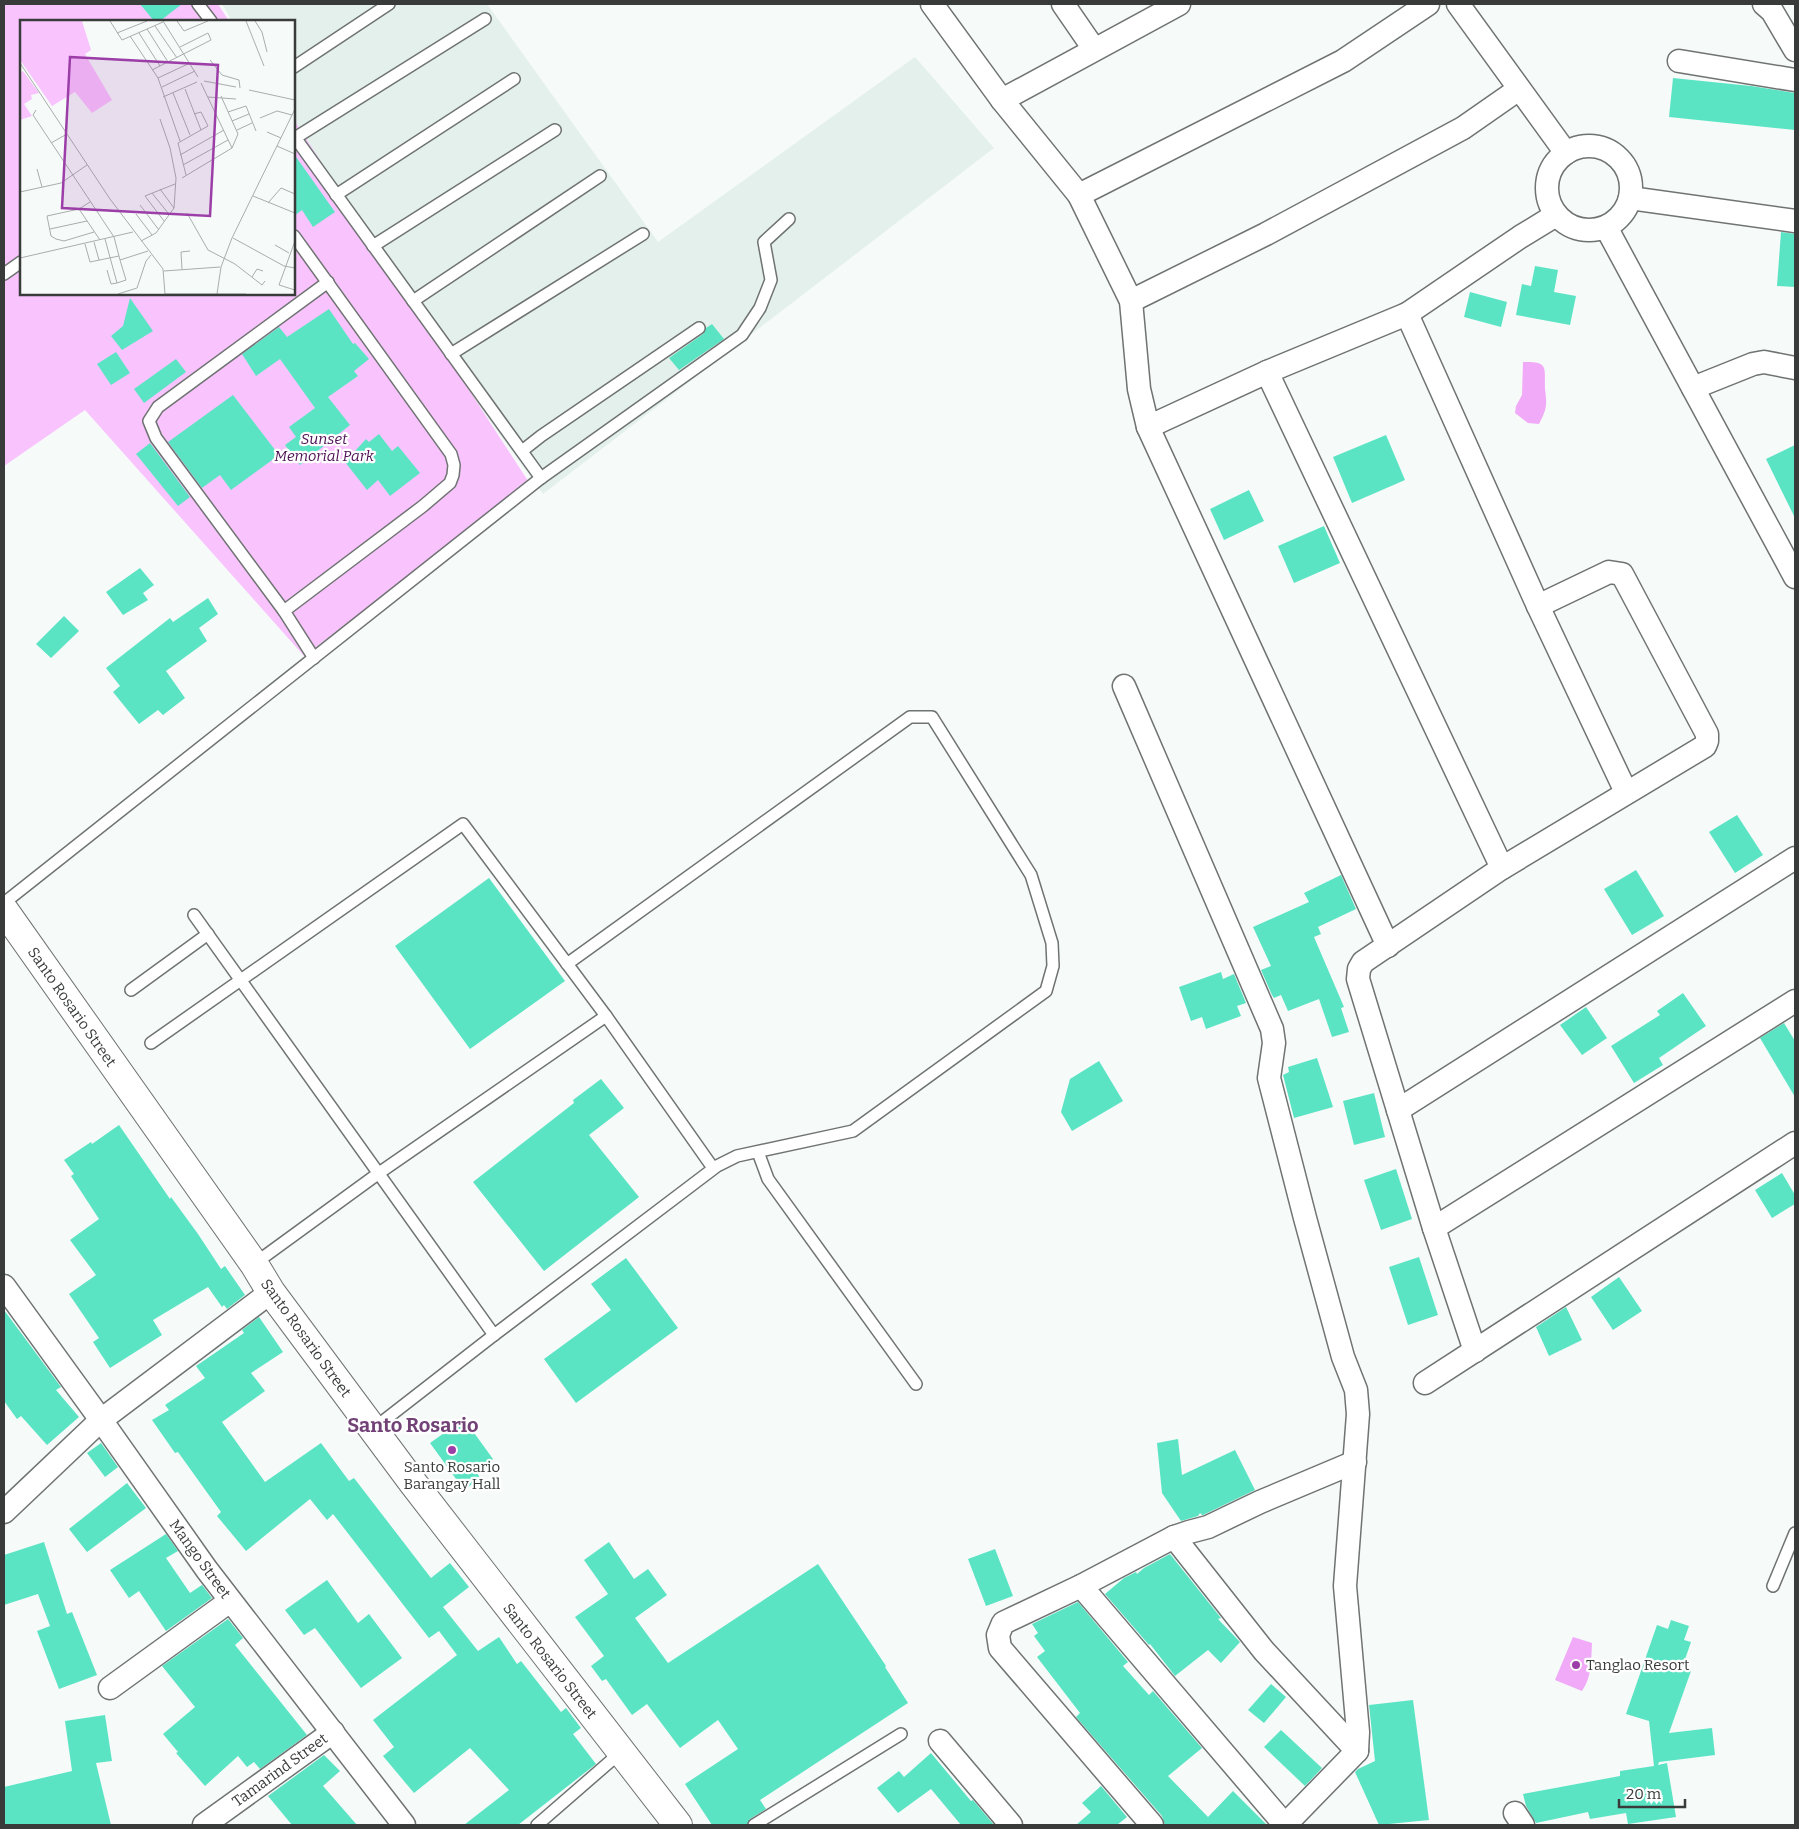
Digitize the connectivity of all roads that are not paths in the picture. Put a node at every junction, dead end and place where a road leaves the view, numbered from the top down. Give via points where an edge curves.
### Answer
1 (198, 4) edge
2 (389, 4) edge
3 (932, 4) edge
4 (1063, 4) edge
5 (1180, 4) edge
6 (1428, 4) edge
7 (1458, 4) edge
8 (1764, 4) edge
9 (484, 19) dead end
10 (210, 20) edge
11 (1094, 49) junction
12 (1795, 50) edge
13 (1679, 61) dead end
14 (295, 67) edge
15 (514, 79) dead end
16 (1795, 80) edge
17 (1519, 89) junction
18 (1002, 100) junction
19 (555, 130) dead end
20 (295, 136) edge
21 (295, 138) edge
22 (1566, 153) junction
23 (600, 176) dead end
24 (336, 194) junction
25 (1079, 195) junction
26 (1630, 198) junction
27 (1556, 215) junction
28 (789, 220) dead end
29 (1795, 221) edge
30 (1606, 227) junction
31 (643, 234) dead end
32 (295, 237) edge
33 (373, 246) junction
34 (20, 263) edge
35 (4, 274) edge
36 (328, 282) junction
37 (414, 301) junction
38 (1131, 301) junction
39 (1407, 314) junction
40 (699, 328) dead end
41 (451, 354) junction
42 (1795, 368) edge
43 (1267, 372) junction
44 (1693, 388) junction
45 (1148, 427) junction
46 (522, 451) junction
47 (542, 478) junction
48 (1795, 577) edge
49 (1538, 606) junction
50 (284, 611) junction
51 (314, 658) junction
52 (1124, 686) dead end
53 (1626, 792) junction
54 (1795, 858) edge
55 (1502, 868) junction
56 (4, 903) edge
57 (194, 915) dead end
58 (8, 926) edge
59 (208, 934) junction
60 (1388, 946) junction
61 (567, 964) junction
62 (241, 980) junction
63 (131, 990) dead end
64 (1795, 1001) edge
65 (606, 1016) junction
66 (152, 1042) dead end
67 (1398, 1110) junction
68 (1795, 1143) edge
69 (758, 1152) junction
70 (713, 1168) junction
71 (379, 1173) junction
72 (1434, 1228) junction
73 (254, 1264) junction
74 (4, 1286) edge
75 (272, 1292) junction
76 (494, 1335) junction
77 (1475, 1351) junction
78 (916, 1384) dead end
79 (1425, 1384) dead end
80 (102, 1420) junction
81 (373, 1429) junction
82 (1355, 1462) junction
83 (4, 1512) edge
84 (1795, 1533) edge
85 (1174, 1538) junction
86 (1081, 1586) junction
87 (1773, 1586) dead end
88 (230, 1601) junction
89 (110, 1688) dead end
90 (333, 1732) junction
91 (901, 1734) dead end
92 (940, 1741) dead end
93 (1357, 1751) junction
94 (621, 1752) junction
95 (204, 1825) edge
96 (404, 1825) edge
97 (537, 1825) edge
98 (678, 1825) edge
99 (754, 1825) edge
100 (1011, 1825) edge
101 (1152, 1825) edge
102 (1285, 1825) edge

1 - 10 lane
2 - 14 lane
3 - 18 street
4 - 11 street
5 - 11 street
6 - 25 street via 1343,61
7 - 17 street
8 - 12 street via 1772,11
9 - 20 lane
11 - 18 street
13 - 16 street
15 - 24 lane
17 - 22 street
17 - 38 street via 1463,128 1266,234
18 - 25 street
19 - 33 lane
21 - 24 lane
22 - 26 street via 1593,146 1607,150 1627,170
22 - 27 street via 1555,162 1549,175 1549,202
23 - 37 lane
24 - 33 lane
25 - 38 street
26 - 29 street
26 - 30 street via 1617,220
27 - 30 street via 1579,229
27 - 39 street
28 - 47 lane via 764,242 771,280 760,308 742,336
30 - 44 street
31 - 41 lane
32 - 36 lane
33 - 37 lane
34 - 35 lane
36 - 50 lane via 451,454 453,475 450,484 424,506
36 - 50 lane via 158,407 149,421 156,438
37 - 41 lane
38 - 45 street via 1139,389
39 - 43 street
39 - 49 street
40 - 46 lane
41 - 46 lane
42 - 44 street via 1764,362 1753,364
43 - 45 street
43 - 55 street
44 - 48 street
45 - 60 street
46 - 47 lane
47 - 51 lane
49 - 53 street
49 - 53 street via 1609,572 1622,574 1706,734 1705,746
50 - 51 lane
51 - 56 lane
52 - 82 street via 1272,1029 1274,1043 1269,1078 1343,1357 1356,1390
53 - 55 street
54 - 67 street
55 - 60 street
57 - 59 lane
58 - 73 main road, Santo Rosario Street
59 - 62 lane
59 - 63 lane
60 - 67 street via 1362,962 1358,979
61 - 62 lane via 463,824
61 - 65 lane
61 - 69 lane via 910,718 932,717 1031,875 1052,943 1052,966 1046,991 853,1131
62 - 66 lane
62 - 71 lane
64 - 72 street
65 - 70 lane
65 - 71 lane
67 - 72 street
68 - 77 street
69 - 70 lane via 737,1156
69 - 78 lane via 768,1179
70 - 76 lane
71 - 73 lane
71 - 76 lane
72 - 77 street
73 - 75 main road, Santo Rosario Street
74 - 80 street, Mango Street
75 - 80 street
75 - 81 main road, Santo Rosario Street
76 - 81 lane
77 - 79 street
80 - 83 street
80 - 88 street, Mango Street
81 - 94 main road, Santo Rosario Street
82 - 85 street via 1208,1527
82 - 93 street via 1346,1586
84 - 87 lane
85 - 86 street
85 - 93 street via 1264,1651
86 - 101 street via 1003,1624 998,1635 1000,1648
86 - 102 street
88 - 89 street
88 - 90 street, Mango Street
90 - 95 street, Tamarind Street
90 - 96 street, Mango Street
91 - 99 lane
92 - 100 street
93 - 102 street
94 - 97 lane
94 - 98 main road, Santo Rosario Street

